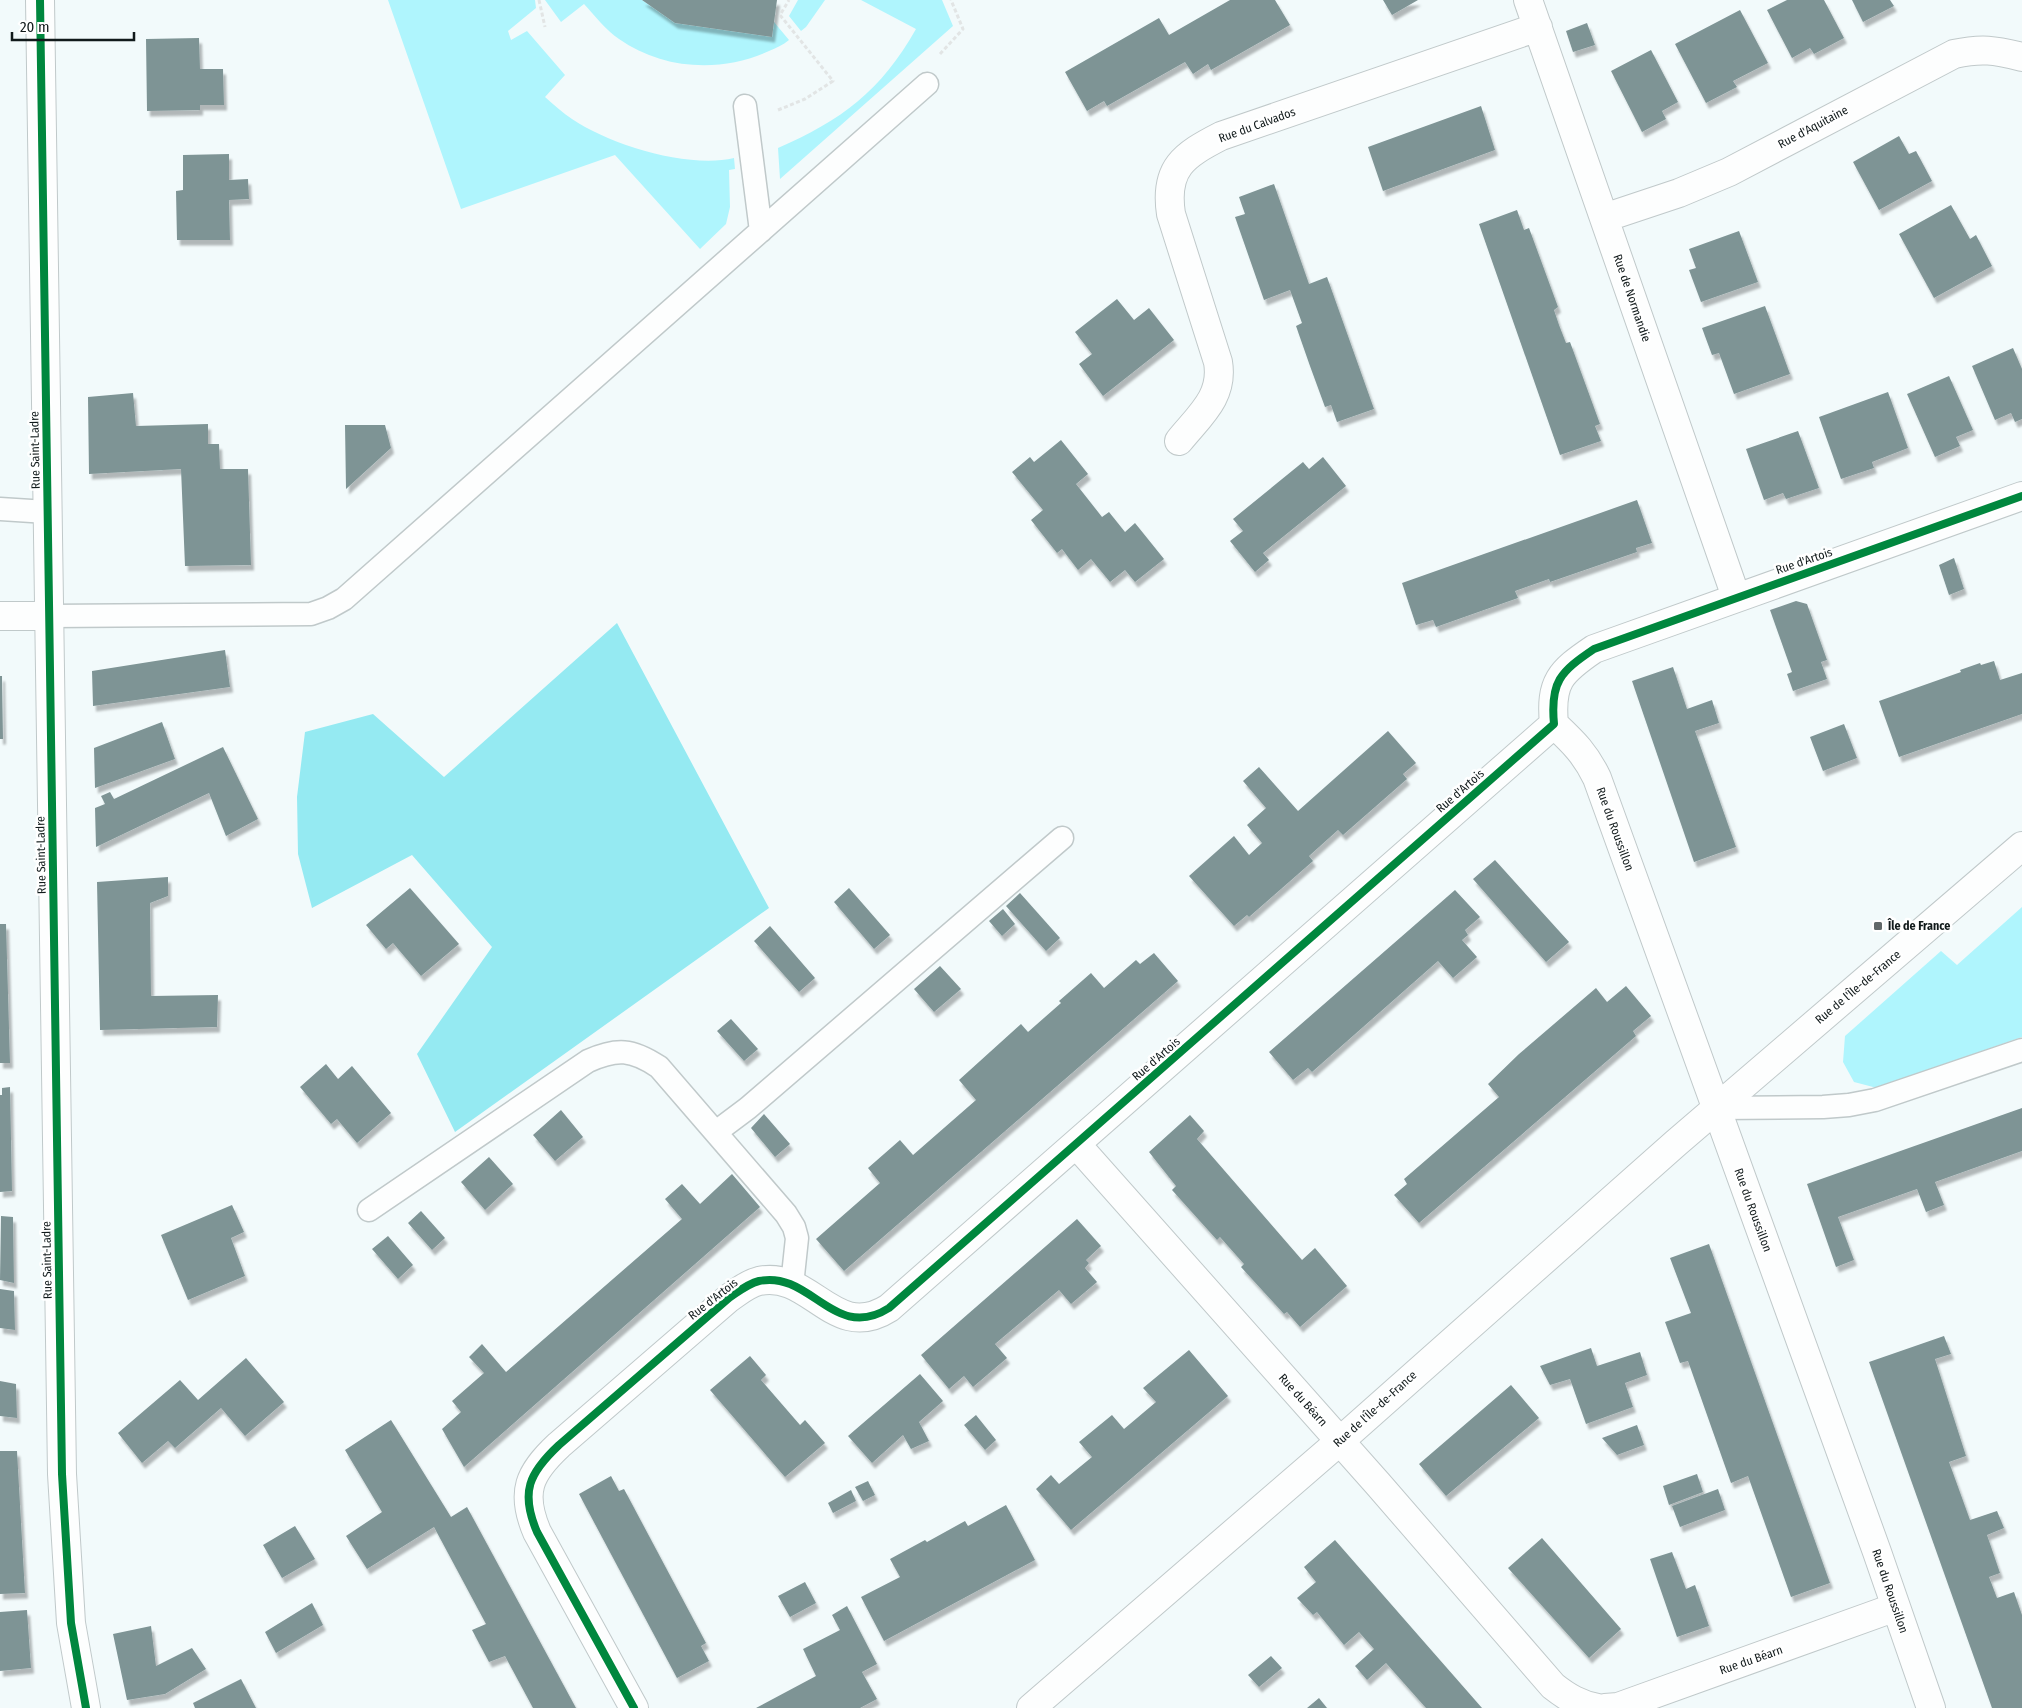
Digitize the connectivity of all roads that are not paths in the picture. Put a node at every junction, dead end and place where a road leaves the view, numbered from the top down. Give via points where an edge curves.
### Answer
1 (40, 0) edge
2 (1528, 0) edge
3 (1538, 27) junction
4 (2022, 57) edge
5 (927, 84) road end
6 (745, 106) dead end
7 (1604, 218) junction
8 (761, 231) junction
9 (1180, 441) dead end
10 (2022, 496) edge
11 (0, 509) edge
12 (47, 512) junction
13 (1736, 597) junction
14 (0, 616) edge
15 (49, 616) junction
16 (1554, 724) junction
17 (1062, 838) dead end
18 (2022, 846) edge
19 (2022, 1050) edge
20 (1716, 1108) junction
21 (716, 1132) junction
22 (1076, 1144) junction
23 (369, 1210) dead end
24 (792, 1285) junction
25 (1340, 1441) junction
26 (1896, 1607) junction
27 (86, 1708) edge
28 (634, 1708) edge
29 (1031, 1708) edge
30 (1598, 1708) edge
31 (1605, 1708) edge
32 (1931, 1708) edge

1 - 12 street, Rue Saint-Ladre
2 - 3 street, Rue de Normandie
3 - 7 street, Rue de Normandie
3 - 9 street, Rue du Calvados via 1221,136 1192,152 1183,161 1169,186 1171,214 1220,375 1212,402
4 - 7 street, Rue d'Aquitaine via 1995,50 1954,54 1729,172
5 - 8 lane
6 - 8 lane
7 - 13 street, Rue de Normandie
8 - 15 lane via 364,583 328,608 311,614
10 - 13 street, Rue d'Artois
11 - 12 lane
12 - 15 street, Rue Saint-Ladre
13 - 16 street, Rue d'Artois via 1612,641 1579,659 1557,683 1552,701
14 - 15 street
15 - 27 street, Rue Saint-Ladre via 62,1474 71,1623
16 - 20 street, Rue du Roussillon via 1588,759 1597,778
16 - 22 street, Rue d'Artois
17 - 21 lane
18 - 20 street, Rue de l'Île-de-France
19 - 20 lane via 1849,1106
20 - 25 street, Rue de l'Île-de-France
20 - 26 street, Rue du Roussillon
21 - 23 lane via 659,1067 633,1053 616,1051 588,1061
21 - 24 lane via 794,1227 797,1238
22 - 24 street, Rue d'Artois via 878,1315 851,1318
22 - 25 street, Rue du Béarn
24 - 28 street, Rue d'Artois via 774,1280 758,1282 728,1298 545,1458 529,1485 530,1515 537,1532
25 - 29 street, Rue de l'Île-de-France
25 - 30 street, Rue du Béarn via 1553,1686 1568,1698
26 - 31 street, Rue du Béarn via 1618,1707
26 - 32 street, Rue du Roussillon

